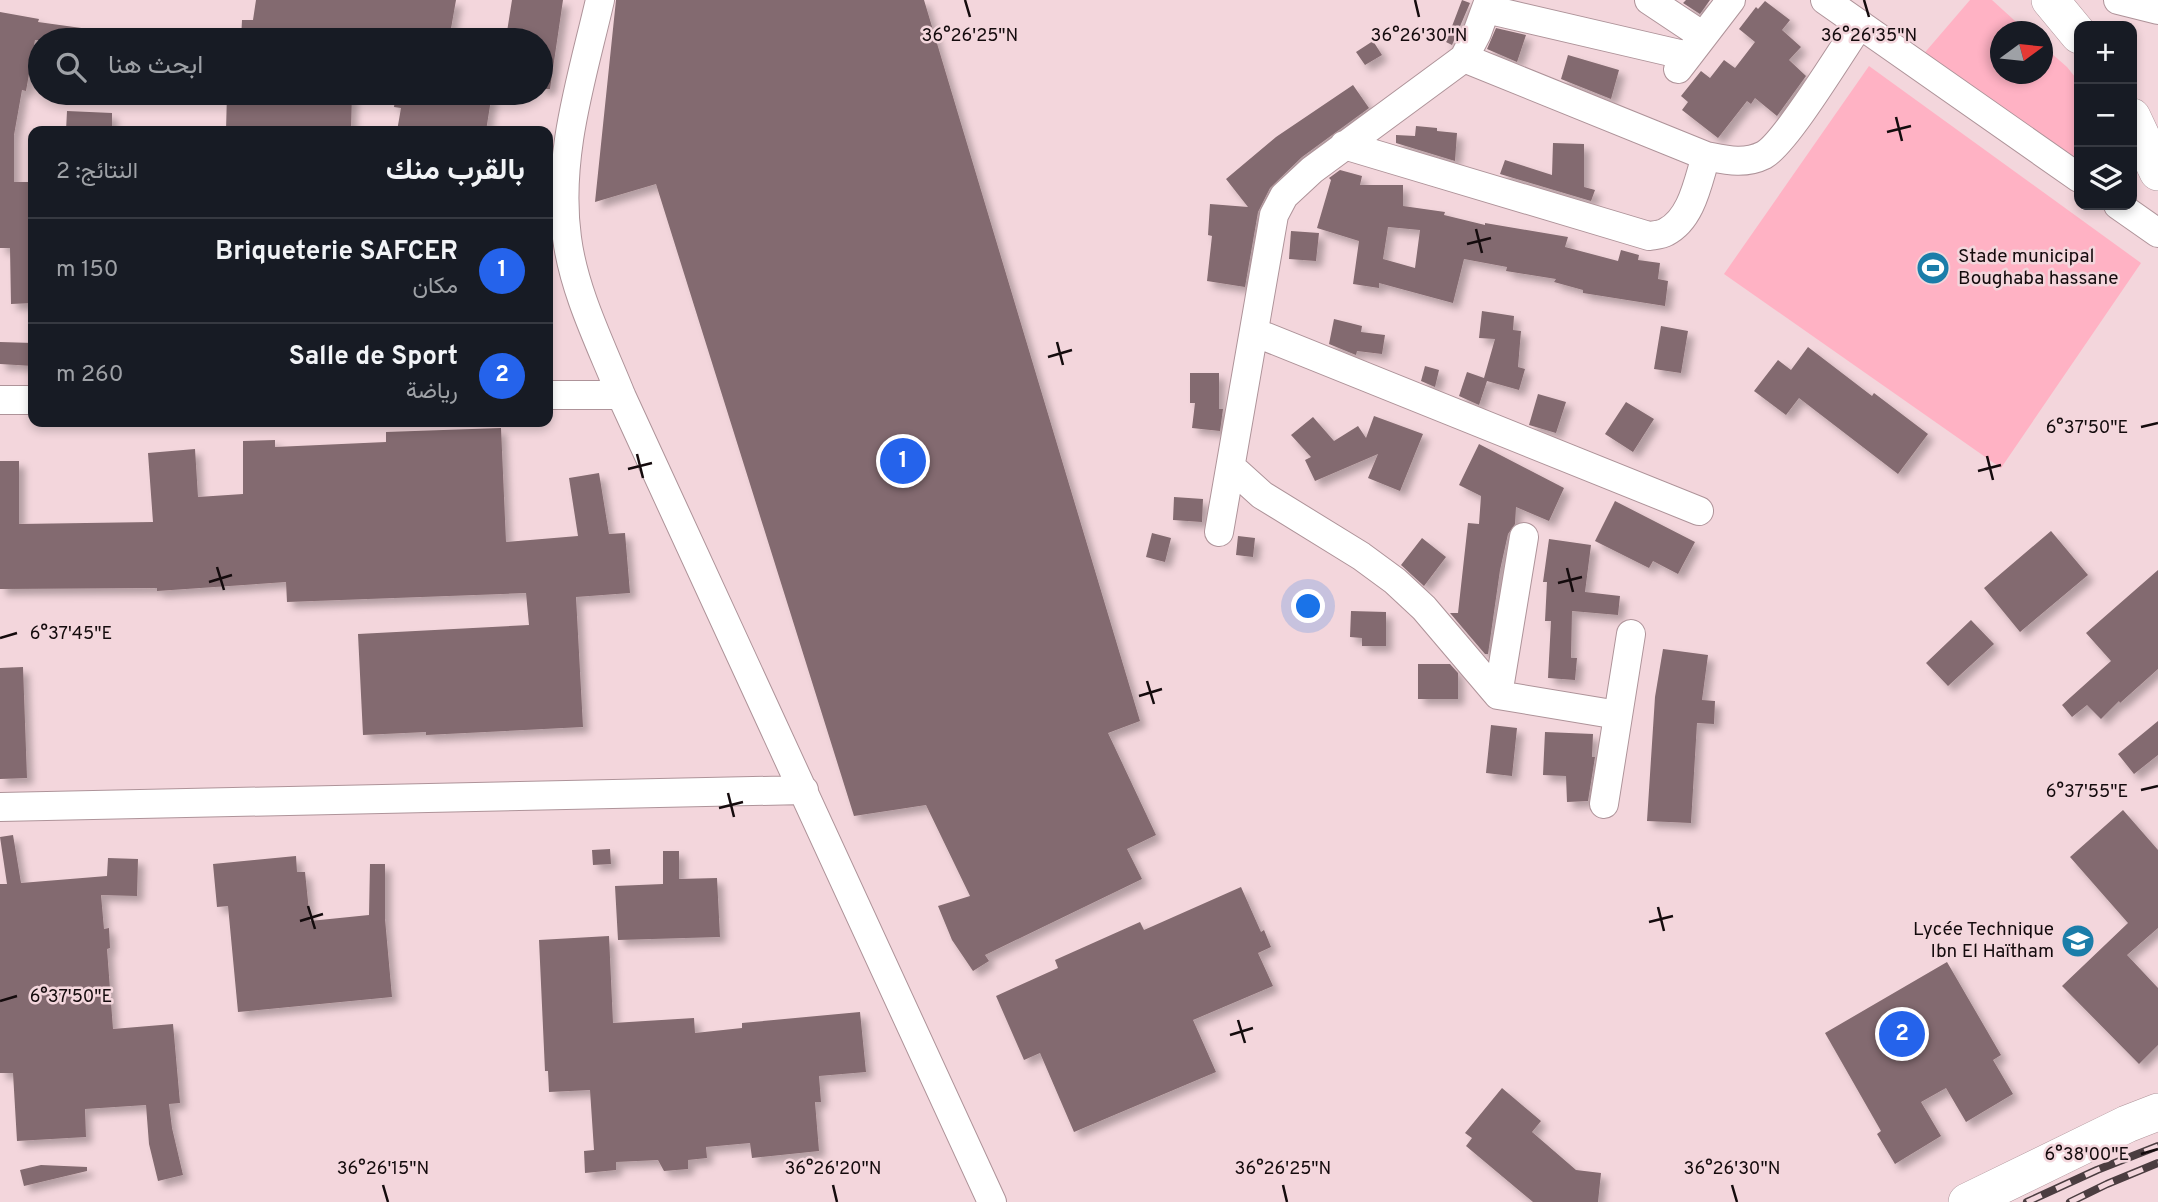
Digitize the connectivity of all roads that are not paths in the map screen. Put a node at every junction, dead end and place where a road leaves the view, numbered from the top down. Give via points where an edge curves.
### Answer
1 (600, 0) edge
2 (1649, 0) edge
3 (1731, 0) edge
4 (1825, 0) edge
5 (2050, 0) edge
6 (2076, 0) edge
7 (2118, 0) edge
8 (1488, 4) edge
9 (2158, 10) edge
10 (2085, 21) edge
11 (1860, 24) junction
12 (2074, 29) edge
13 (1689, 54) junction
14 (1464, 58) junction
15 (2137, 128) edge
16 (1343, 145) junction
17 (1706, 156) junction
18 (2158, 172) edge
19 (2074, 174) edge
20 (2125, 210) edge
21 (2158, 233) edge
22 (1254, 332) junction
23 (621, 395) junction
24 (553, 396) edge
25 (0, 400) edge
26 (28, 400) edge
27 (1231, 467) junction
28 (1699, 511) dead end
29 (1219, 532) dead end
30 (1524, 537) dead end
31 (1631, 634) dead end
32 (1499, 695) junction
33 (1618, 715) junction
34 (804, 790) junction
35 (1604, 804) dead end
36 (0, 807) edge
37 (2158, 1112) edge
38 (992, 1202) edge
39 (1967, 1202) edge

1 - 23 street via 568,140 563,190 567,240 582,297
2 - 13 street
3 - 13 street
4 - 11 street
5 - 12 main road
6 - 10 main road
7 - 9 street
8 - 13 street
8 - 14 street
11 - 17 street via 1782,138 1765,155 1737,163
11 - 19 street
14 - 16 street
14 - 17 street
15 - 18 main road
16 - 17 street via 1649,236 1666,232 1681,218 1693,199
16 - 22 street via 1284,196 1274,215
20 - 21 street
22 - 27 street
22 - 28 street
23 - 24 street
23 - 34 street
25 - 26 street
27 - 29 street
27 - 32 street via 1262,495 1395,581
30 - 32 street
31 - 33 street
32 - 33 street
33 - 35 street
34 - 36 street
34 - 38 street
37 - 39 main road

